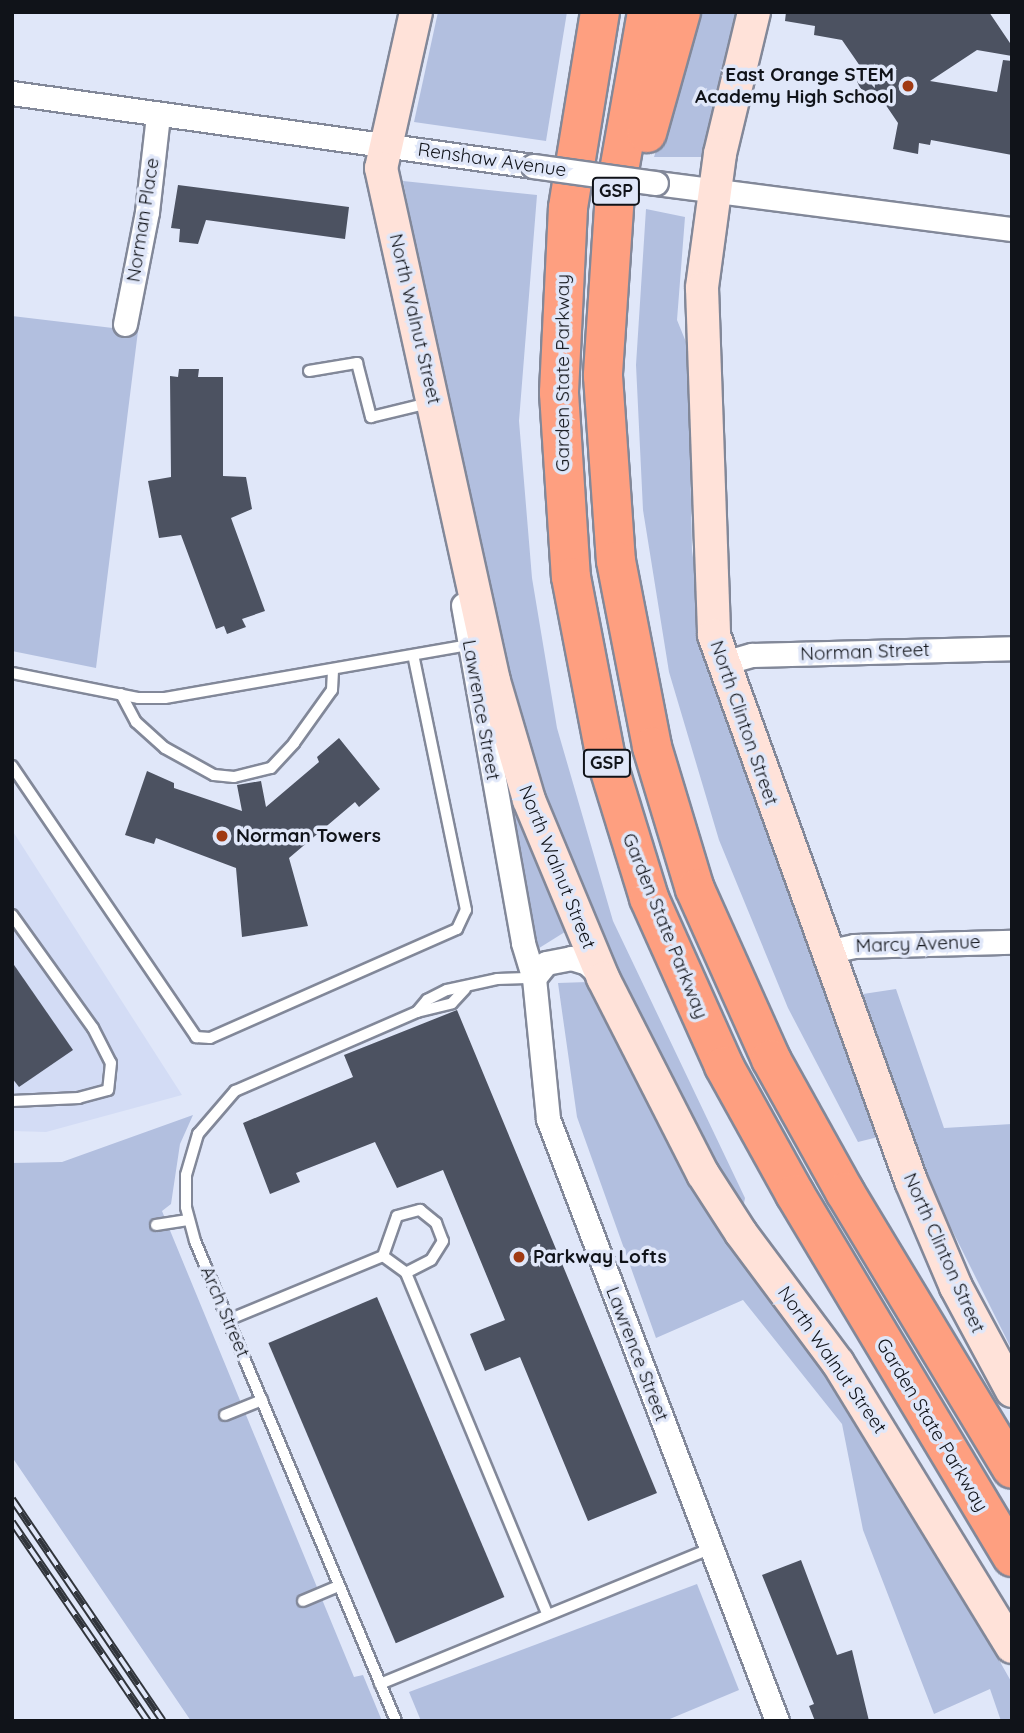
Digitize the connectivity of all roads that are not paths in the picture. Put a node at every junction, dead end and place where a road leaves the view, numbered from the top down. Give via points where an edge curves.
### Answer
1 (416, 12) edge
2 (600, 12) edge
3 (647, 12) edge
4 (681, 12) edge
5 (754, 12) edge
6 (12, 93) edge
7 (97, 105) junction
8 (12, 108) edge
9 (158, 115) junction
10 (384, 146) junction
11 (714, 190) junction
12 (1012, 229) edge
13 (608, 266) junction
14 (125, 324) dead end
15 (309, 371) dead end
16 (435, 402) junction
17 (442, 438) junction
18 (469, 645) junction
19 (1012, 648) edge
20 (413, 655) junction
21 (720, 664) junction
22 (333, 669) junction
23 (12, 673) edge
24 (121, 694) junction
25 (12, 765) edge
26 (12, 915) edge
27 (1012, 942) edge
28 (825, 952) junction
29 (534, 978) junction
30 (603, 978) junction
31 (12, 1101) edge
32 (188, 1220) junction
33 (156, 1225) dead end
34 (383, 1256) junction
35 (406, 1273) junction
36 (228, 1320) junction
37 (1012, 1391) edge
38 (261, 1400) junction
39 (225, 1415) dead end
40 (1012, 1469) edge
41 (711, 1548) junction
42 (1012, 1557) edge
43 (339, 1586) junction
44 (303, 1601) dead end
45 (548, 1615) junction
46 (1005, 1636) edge
47 (380, 1684) junction
48 (396, 1721) edge
49 (777, 1721) edge

1 - 10 main road, North Walnut Street
2 - 42 highway, Garden State Parkway / GSP via 569,208 559,356 567,540 597,722 637,862 702,1021 783,1173
3 - 13 highway, GSP via 621,156
4 - 13 highway
5 - 11 main road, North Clinton Street
6 - 7 street, Renshaw Avenue
7 - 8 street, Renshaw Avenue
7 - 9 street, Renshaw Avenue
9 - 10 street, Renshaw Avenue
9 - 14 street, Norman Place via 147,212
10 - 11 street, Renshaw Avenue, bridge
10 - 16 main road, North Walnut Street via 384,182
11 - 12 street, Renshaw Avenue
11 - 21 main road, North Clinton Street via 701,316 709,600
13 - 40 highway, GSP via 604,414 613,537 642,710 678,841 723,959 771,1059 845,1192
15 - 16 lane via 357,363 371,417
16 - 17 main road, North Walnut Street
17 - 18 street, Lawrence Street
17 - 30 main road, North Walnut Street via 494,681 519,773
18 - 20 lane
18 - 29 street, Lawrence Street via 523,943
19 - 21 street, Norman Street via 752,655
20 - 22 lane
20 - 25 lane via 466,910 457,929 210,1038 196,1037
21 - 28 main road, North Clinton Street
22 - 24 lane via 166,698
22 - 24 lane via 332,690 295,743 271,768 234,777 214,775 165,748 136,722
23 - 24 lane
26 - 31 lane via 93,1028 111,1063 108,1090 79,1098
27 - 28 street, Marcy Avenue via 854,946
28 - 37 main road, North Clinton Street via 940,1254
29 - 30 street via 546,963 571,958 587,963
29 - 32 lane, Arch Street via 497,979 465,989 452,1003 417,1012 260,1076 223,1100 198,1134 189,1158
29 - 41 street, Lawrence Street via 550,1126
30 - 46 main road, North Walnut Street via 715,1194 898,1454
32 - 33 lane
32 - 36 lane, Arch Street
34 - 35 lane
34 - 35 lane via 397,1216 420,1210 436,1223 443,1241 431,1260
34 - 36 lane
35 - 45 lane
36 - 38 lane, Arch Street
38 - 39 lane
38 - 43 lane, Arch Street
41 - 45 lane
41 - 49 street, Lawrence Street
43 - 44 lane
43 - 47 lane, Arch Street
45 - 47 lane
47 - 48 lane, Arch Street

